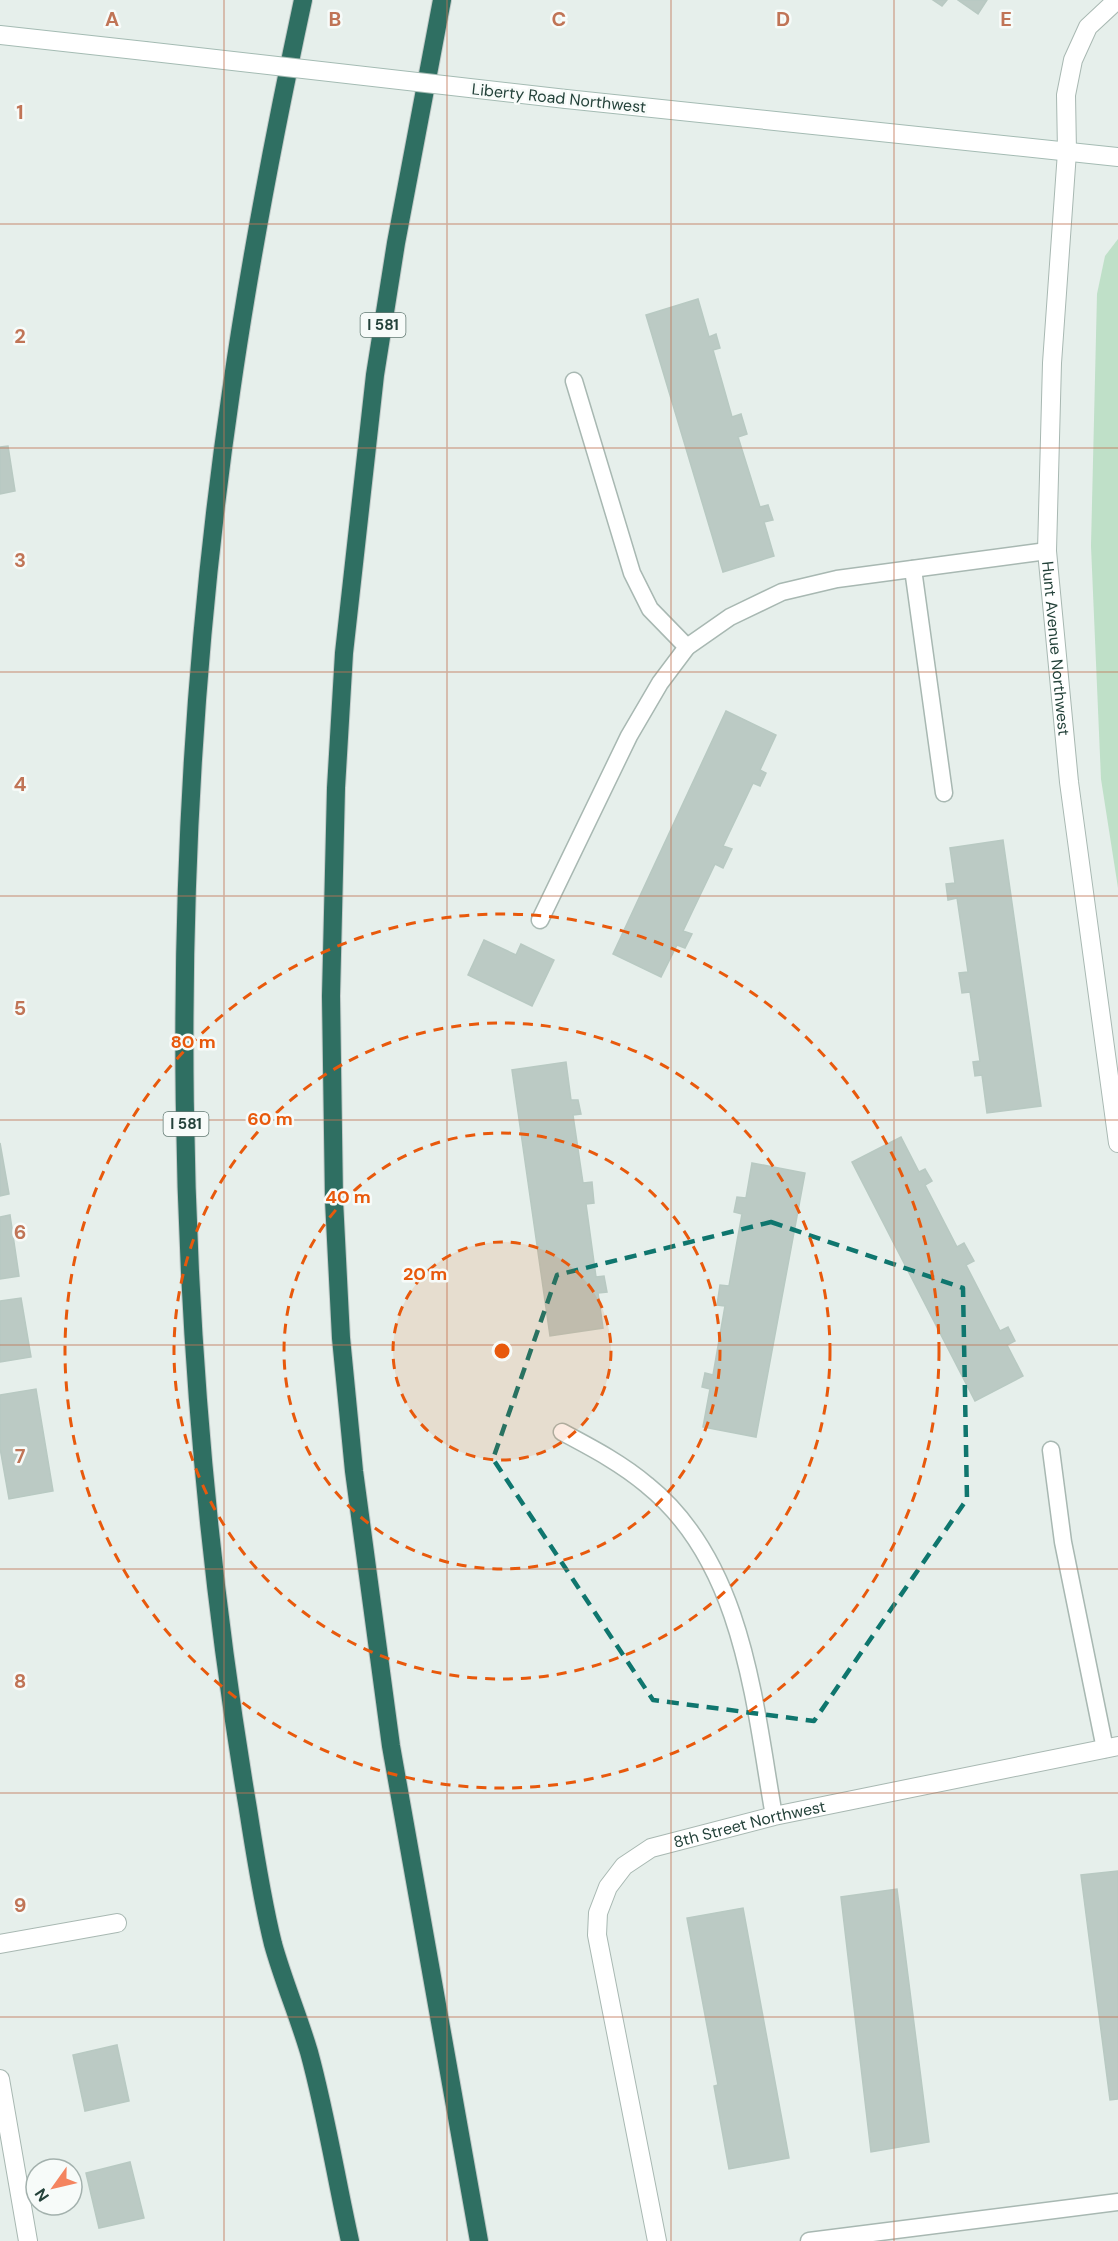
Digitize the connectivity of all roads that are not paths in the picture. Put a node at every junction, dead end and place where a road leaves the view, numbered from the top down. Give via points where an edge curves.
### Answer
1 (303, 0) edge
2 (442, 0) edge
3 (1117, 0) edge
4 (0, 35) edge
5 (1067, 152) junction
6 (1118, 157) edge
7 (574, 381) dead end
8 (1047, 551) junction
9 (913, 569) junction
10 (687, 647) junction
11 (944, 793) dead end
12 (540, 920) dead end
13 (1118, 1143) edge
14 (562, 1432) dead end
15 (1052, 1450) dead end
16 (1111, 1748) edge
17 (774, 1816) junction
18 (117, 1923) dead end
19 (0, 1944) edge
20 (0, 2079) edge
21 (1118, 2202) edge
22 (28, 2241) edge
23 (350, 2241) edge
24 (479, 2241) edge
25 (657, 2241) edge
26 (808, 2241) edge

1 - 23 highway, I 581 via 276,125 230,394 200,666 187,936 188,1206 200,1407 228,1680 248,1812 273,1944 309,2054
2 - 24 highway, I 581 via 377,364 344,654 331,996 334,1200 341,1338 354,1472 391,1746
3 - 5 street, Hunt Avenue Northwest via 1088,27 1073,60 1066,95
4 - 5 street, Liberty Road Northwest, bridge
5 - 6 street, Liberty Road Northwest
5 - 8 street, Hunt Avenue Northwest via 1052,363
7 - 10 lane via 632,573 650,609
8 - 9 lane
8 - 13 street, Hunt Avenue Northwest via 1069,782
9 - 10 lane via 837,579 782,592 730,617
9 - 11 lane
10 - 12 lane via 629,736
14 - 17 lane via 608,1456 649,1486 678,1515 708,1556 726,1597 750,1678
15 - 16 lane via 1063,1542
16 - 17 street, 8th Street Northwest
17 - 25 street, 8th Street Northwest via 651,1848 624,1866 608,1887 598,1913 597,1935
18 - 19 street
20 - 22 street
21 - 26 lane

